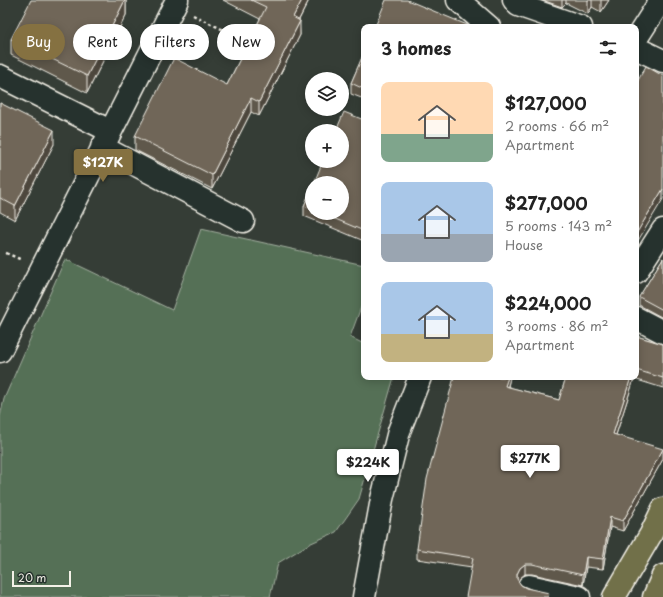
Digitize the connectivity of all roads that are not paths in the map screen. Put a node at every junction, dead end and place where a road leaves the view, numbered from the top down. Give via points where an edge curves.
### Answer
1 (458, 0) edge
2 (514, 0) edge
3 (661, 0) edge
4 (176, 3) edge
5 (486, 24) edge
6 (572, 24) edge
7 (639, 34) edge
8 (639, 49) edge
9 (663, 61) edge
10 (0, 76) edge
11 (106, 139) junction
12 (243, 221) dead end
13 (663, 230) edge
14 (639, 267) edge
15 (639, 320) edge
16 (663, 332) edge
17 (0, 351) edge
18 (419, 380) edge
19 (663, 509) edge
20 (529, 586) dead end
21 (364, 597) edge
22 (579, 597) edge
23 (614, 597) edge

1 - 5 street
2 - 6 street via 518,5
3 - 7 street
4 - 11 street
8 - 9 street
10 - 11 street
11 - 12 street
11 - 17 street
13 - 14 street
15 - 16 street
18 - 21 street via 399,431 382,498
19 - 23 main road
20 - 22 street

